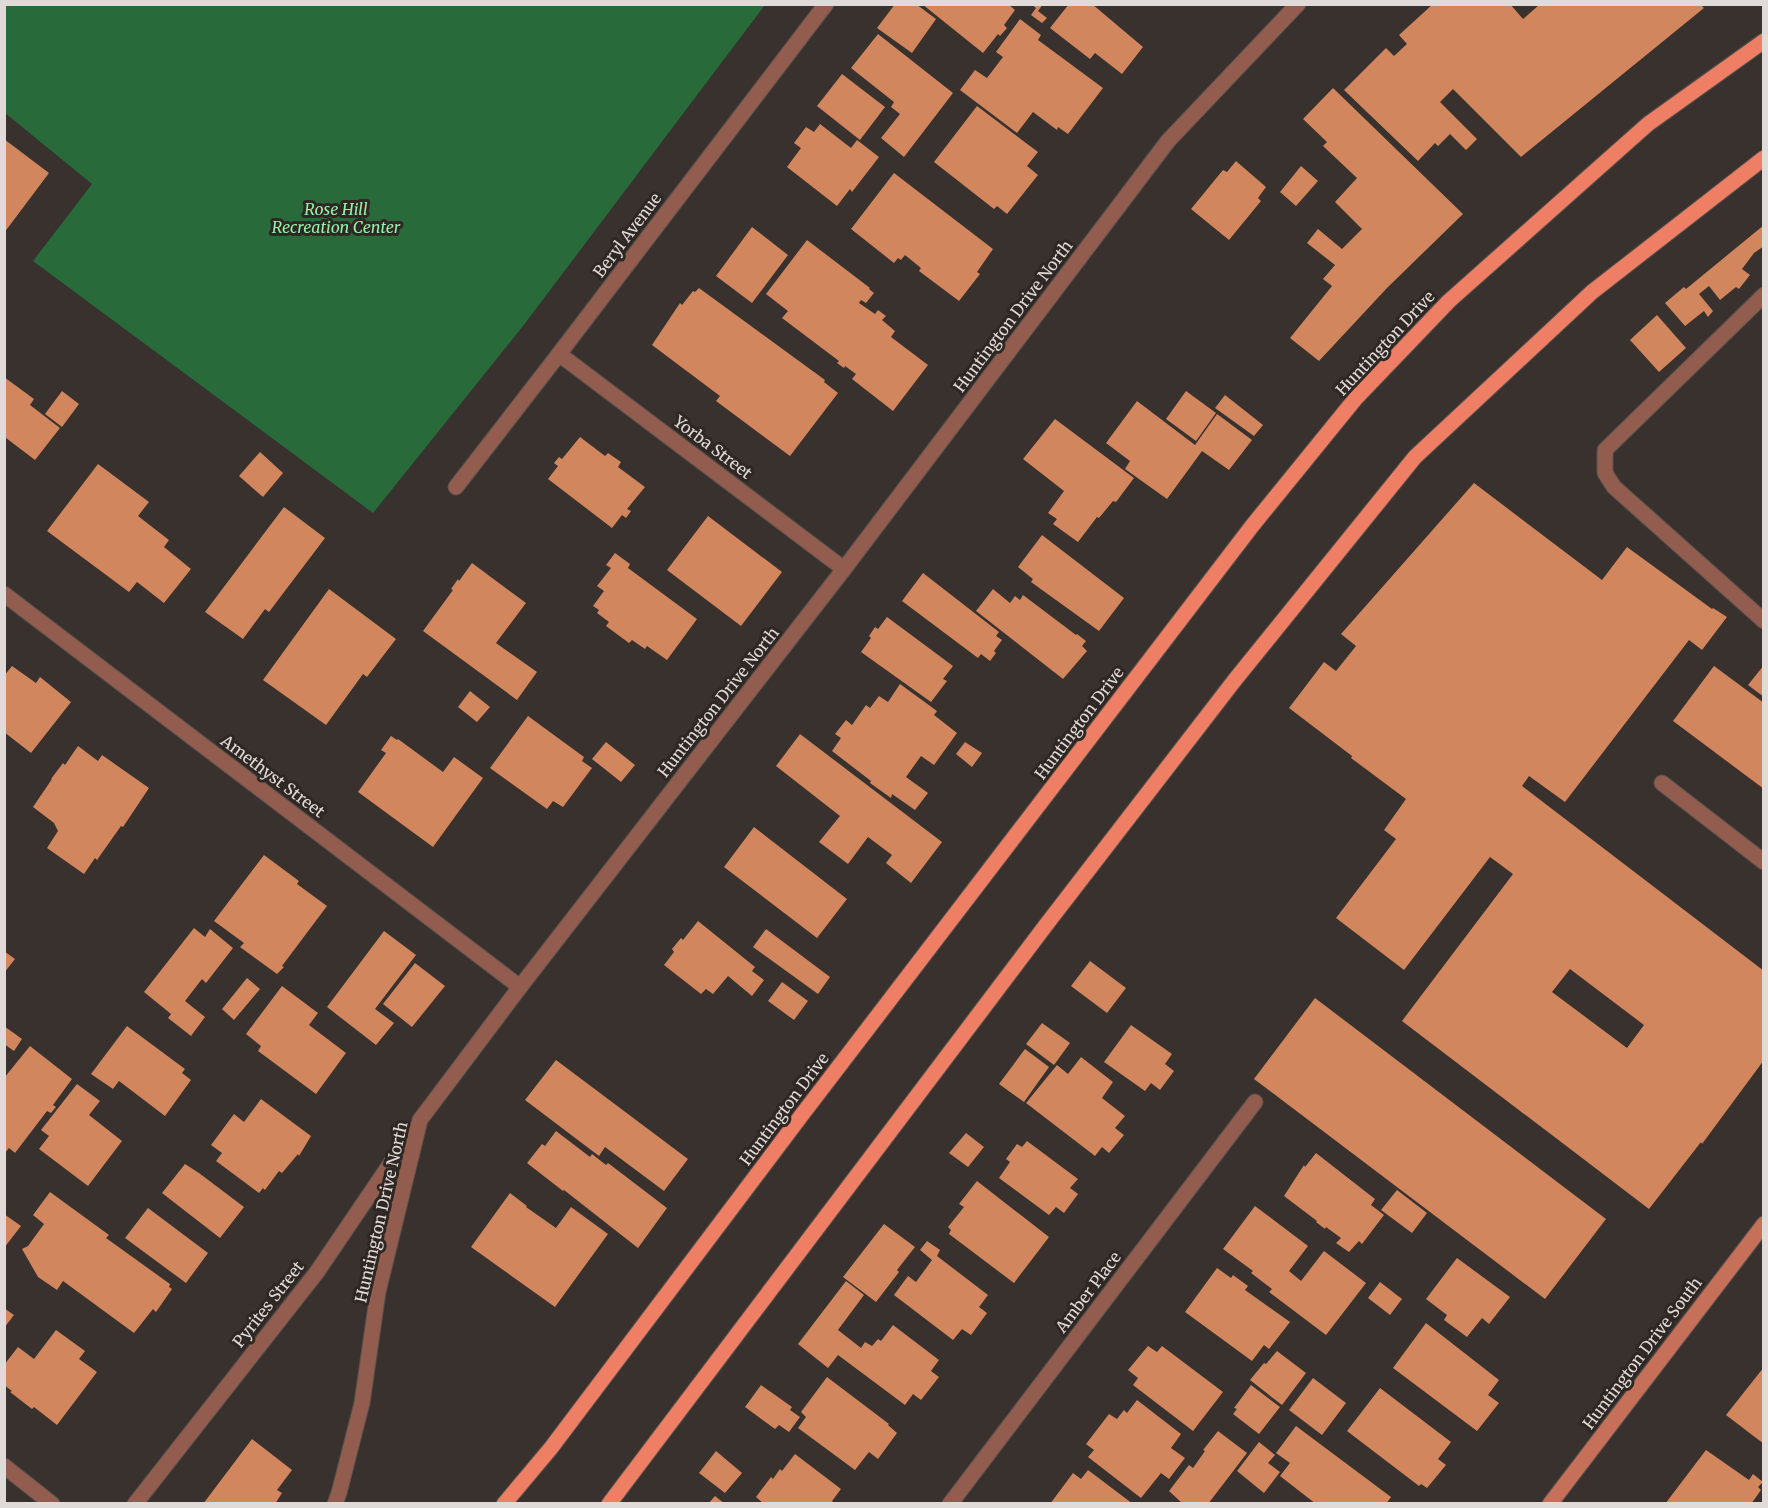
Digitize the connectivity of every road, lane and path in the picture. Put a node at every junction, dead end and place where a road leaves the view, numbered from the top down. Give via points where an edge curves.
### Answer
1 (826, 4) edge
2 (1298, 4) edge
3 (1764, 41) edge
4 (1764, 158) edge
5 (1764, 295) edge
6 (559, 354) junction
7 (456, 487) dead end
8 (844, 569) junction
9 (4, 594) edge
10 (1764, 621) edge
11 (1662, 783) dead end
12 (1764, 862) edge
13 (520, 987) junction
14 (1255, 1102) dead end
15 (420, 1120) junction
16 (1764, 1224) edge
17 (4, 1466) edge
18 (52, 1503) edge
19 (135, 1503) edge
20 (335, 1503) edge
21 (504, 1503) edge
22 (609, 1503) edge
23 (950, 1503) edge
24 (1550, 1503) edge

1 - 6 street, Beryl Avenue
2 - 8 street, Huntington Drive North via 1168,141
3 - 21 main road, Huntington Drive via 1648,124 1449,301 1356,398 1252,526 551,1448
4 - 22 main road via 1592,292 1415,457 1234,681
5 - 10 street via 1605,450 1605,473 1614,487
6 - 7 street, Beryl Avenue
6 - 8 street, Yorba Street
8 - 13 street, Huntington Drive North
9 - 13 street, Amethyst Street
11 - 12 street
13 - 15 street, Huntington Drive North
14 - 23 street, Amber Place
15 - 19 street, Pyrites Street via 317,1272
15 - 20 street, Huntington Drive North via 378,1292 362,1403
16 - 24 street, Huntington Drive South
17 - 18 street

